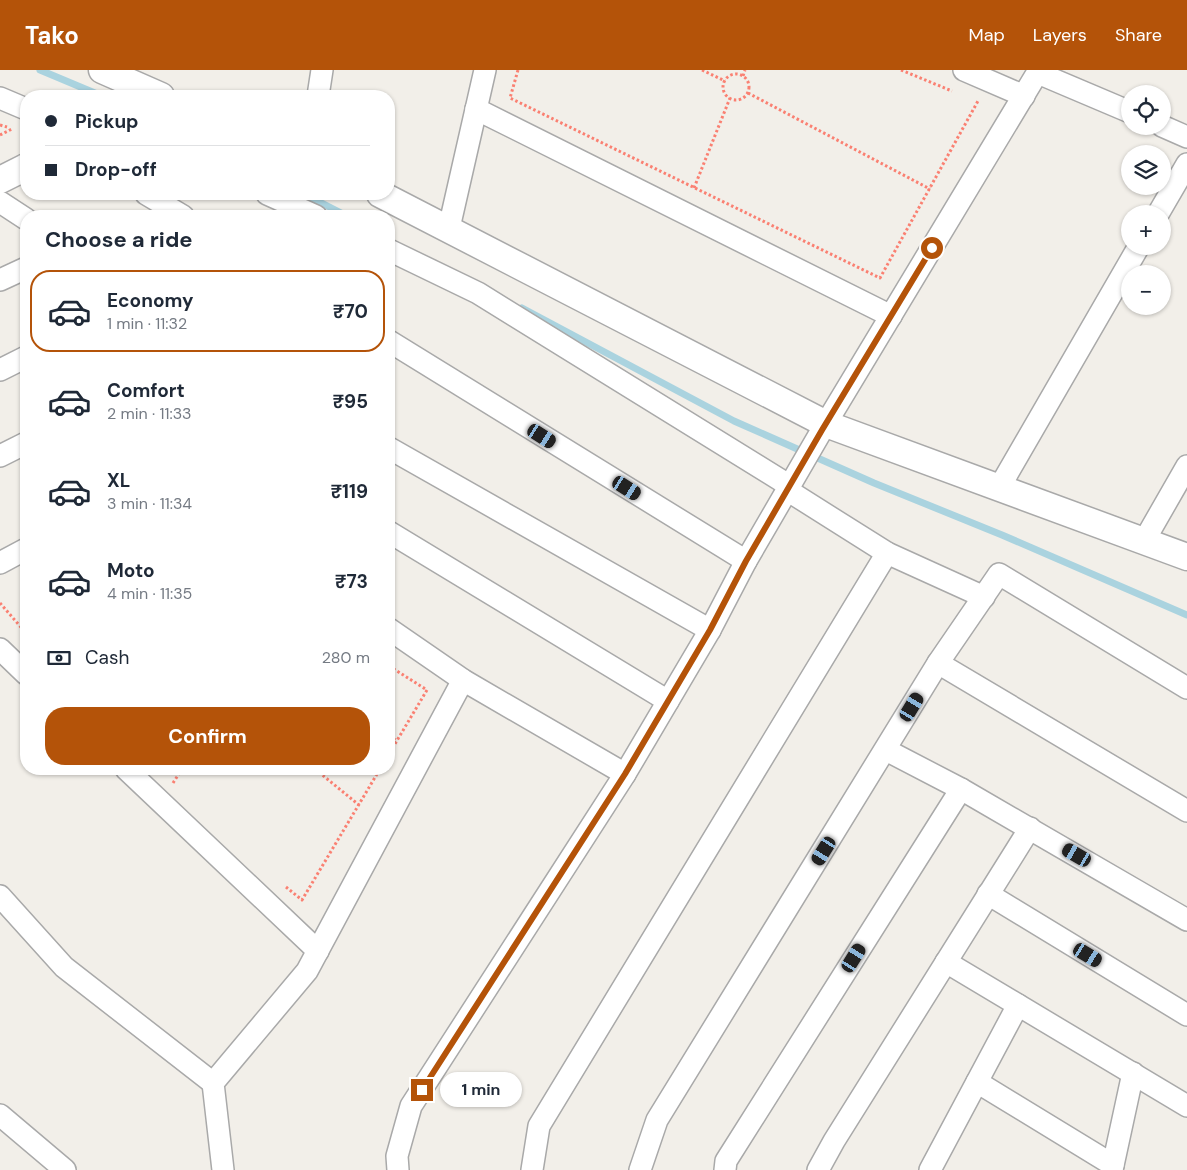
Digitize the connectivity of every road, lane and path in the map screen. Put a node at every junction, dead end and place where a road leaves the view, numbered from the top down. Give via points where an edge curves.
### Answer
1 (322, 70) edge
2 (485, 70) edge
3 (518, 70) edge
4 (702, 70) edge
5 (745, 70) edge
6 (901, 70) edge
7 (964, 70) edge
8 (1038, 71) edge
9 (743, 76) junction
10 (110, 81) edge
11 (725, 81) junction
12 (141, 90) edge
13 (319, 90) edge
14 (952, 91) dead end
15 (748, 93) junction
16 (1024, 96) junction
17 (0, 98) edge
18 (730, 98) junction
19 (970, 98) dead end
20 (20, 106) edge
21 (1121, 108) edge
22 (476, 109) junction
23 (12, 129) dead end
24 (1171, 130) edge
25 (0, 135) edge
26 (1187, 137) edge
27 (1187, 164) edge
28 (20, 170) edge
29 (0, 180) edge
30 (694, 188) junction
31 (930, 189) junction
32 (156, 200) edge
33 (280, 200) edge
34 (392, 200) edge
35 (0, 202) edge
36 (1163, 205) edge
37 (173, 210) edge
38 (303, 210) edge
39 (20, 214) edge
40 (449, 228) junction
41 (395, 253) edge
42 (1134, 255) edge
43 (20, 271) edge
44 (0, 280) edge
45 (891, 316) junction
46 (395, 345) edge
47 (20, 360) edge
48 (0, 370) edge
49 (824, 427) junction
50 (20, 446) edge
51 (395, 451) edge
52 (0, 456) edge
53 (1187, 466) edge
54 (790, 485) junction
55 (999, 488) junction
56 (395, 536) edge
57 (1144, 541) junction
58 (20, 552) edge
59 (887, 553) junction
60 (1187, 557) edge
61 (746, 561) junction
62 (0, 563) edge
63 (984, 597) junction
64 (0, 603) edge
65 (20, 626) edge
66 (710, 630) junction
67 (395, 633) edge
68 (0, 649) edge
69 (938, 663) junction
70 (20, 668) edge
71 (395, 670) edge
72 (463, 680) junction
73 (1187, 688) edge
74 (668, 701) junction
75 (397, 741) joint
76 (395, 744) edge
77 (886, 750) junction
78 (625, 774) junction
79 (132, 775) edge
80 (178, 775) edge
81 (322, 775) edge
82 (376, 775) edge
83 (172, 784) dead end
84 (961, 789) junction
85 (359, 805) junction
86 (1187, 811) edge
87 (1030, 828) junction
88 (988, 894) junction
89 (0, 896) edge
90 (302, 900) dead end
91 (1187, 920) edge
92 (318, 951) junction
93 (946, 962) junction
94 (1018, 1005) junction
95 (1187, 1015) edge
96 (1133, 1074) junction
97 (977, 1082) junction
98 (213, 1083) junction
99 (1187, 1106) edge
100 (0, 1115) edge
101 (1113, 1167) edge
102 (65, 1170) edge
103 (223, 1170) edge
104 (398, 1170) edge
105 (532, 1170) edge
106 (640, 1170) edge
107 (725, 1170) edge
108 (818, 1170) edge
109 (930, 1170) edge

1 - 13 street
2 - 22 street
3 - 30 path via 510,98
4 - 11 path
5 - 9 path
6 - 14 path
7 - 16 street
8 - 16 street
8 - 21 street
9 - 11 path via 736,74
9 - 15 path via 747,80
10 - 12 street
11 - 18 path via 725,94
15 - 18 path via 736,100
15 - 31 path
16 - 45 street
17 - 20 street
18 - 30 path
19 - 31 path via 978,101
22 - 40 street
22 - 45 street
23 - 25 path
24 - 26 street
27 - 36 street
28 - 29 street
30 - 31 path via 880,278
32 - 37 street
33 - 38 street
34 - 40 street
35 - 39 street
40 - 49 street
41 - 54 street via 478,293
42 - 55 street
43 - 44 street
45 - 49 street
46 - 61 street
47 - 48 street
49 - 54 street
49 - 55 street
50 - 52 street
51 - 66 street
53 - 57 street
54 - 59 street
54 - 61 street
55 - 57 street
56 - 74 street
57 - 60 street
58 - 62 street
59 - 63 street
59 - 105 street via 539,1126
61 - 66 street
63 - 69 street
63 - 73 street via 999,574
64 - 65 path
66 - 74 street
67 - 72 street
68 - 70 street
69 - 77 street
69 - 86 street
71 - 75 path via 427,690
72 - 78 street
72 - 92 street
74 - 78 street
75 - 76 path
77 - 84 street
77 - 106 street via 657,1120
78 - 104 street via 411,1106 397,1156
79 - 92 street
80 - 83 path
81 - 85 path
82 - 85 path
84 - 87 street
84 - 107 street via 726,1161
85 - 90 path
87 - 88 street
87 - 91 street
88 - 93 street
88 - 95 street
89 - 98 street via 64,968
92 - 98 street via 307,971
93 - 94 street
93 - 108 street
94 - 96 street
94 - 97 street
96 - 99 street
96 - 101 street
97 - 101 street
97 - 109 street
98 - 103 street
100 - 102 street

